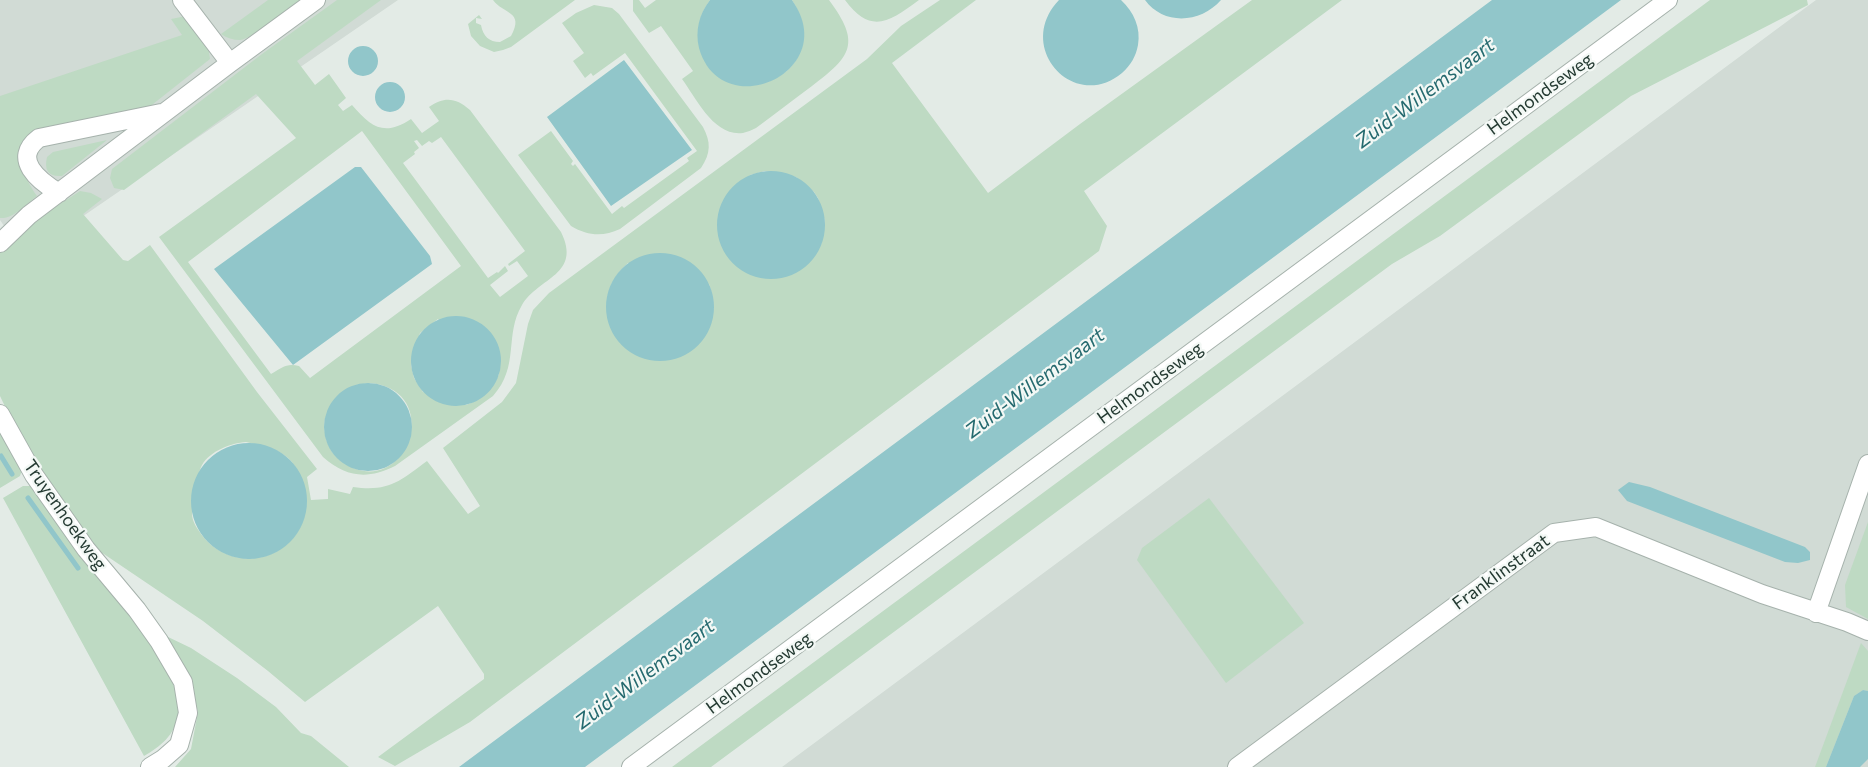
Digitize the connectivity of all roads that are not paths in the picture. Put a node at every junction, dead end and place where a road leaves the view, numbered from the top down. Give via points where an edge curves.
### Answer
1 (182, 0) edge
2 (316, 0) edge
3 (1668, 0) edge
4 (230, 63) junction
5 (165, 112) junction
6 (59, 193) junction
7 (2, 236) edge
8 (0, 414) edge
9 (1868, 464) edge
10 (1816, 613) junction
11 (1868, 632) edge
12 (1257, 761) edge
13 (150, 767) edge
14 (631, 767) edge
15 (1237, 767) edge

1 - 4 street
2 - 4 street
3 - 14 street, Helmondseweg
4 - 5 street
5 - 6 street
5 - 6 street via 39,138 29,145 27,154 34,174
6 - 7 street
8 - 13 street, Truyenhoekweg via 34,475 86,549 137,610 183,682 188,713 179,745
9 - 10 street
10 - 11 street, Franklinstraat
10 - 12 street, Franklinstraat via 1596,527 1554,533
12 - 15 street, Franklinstraat

